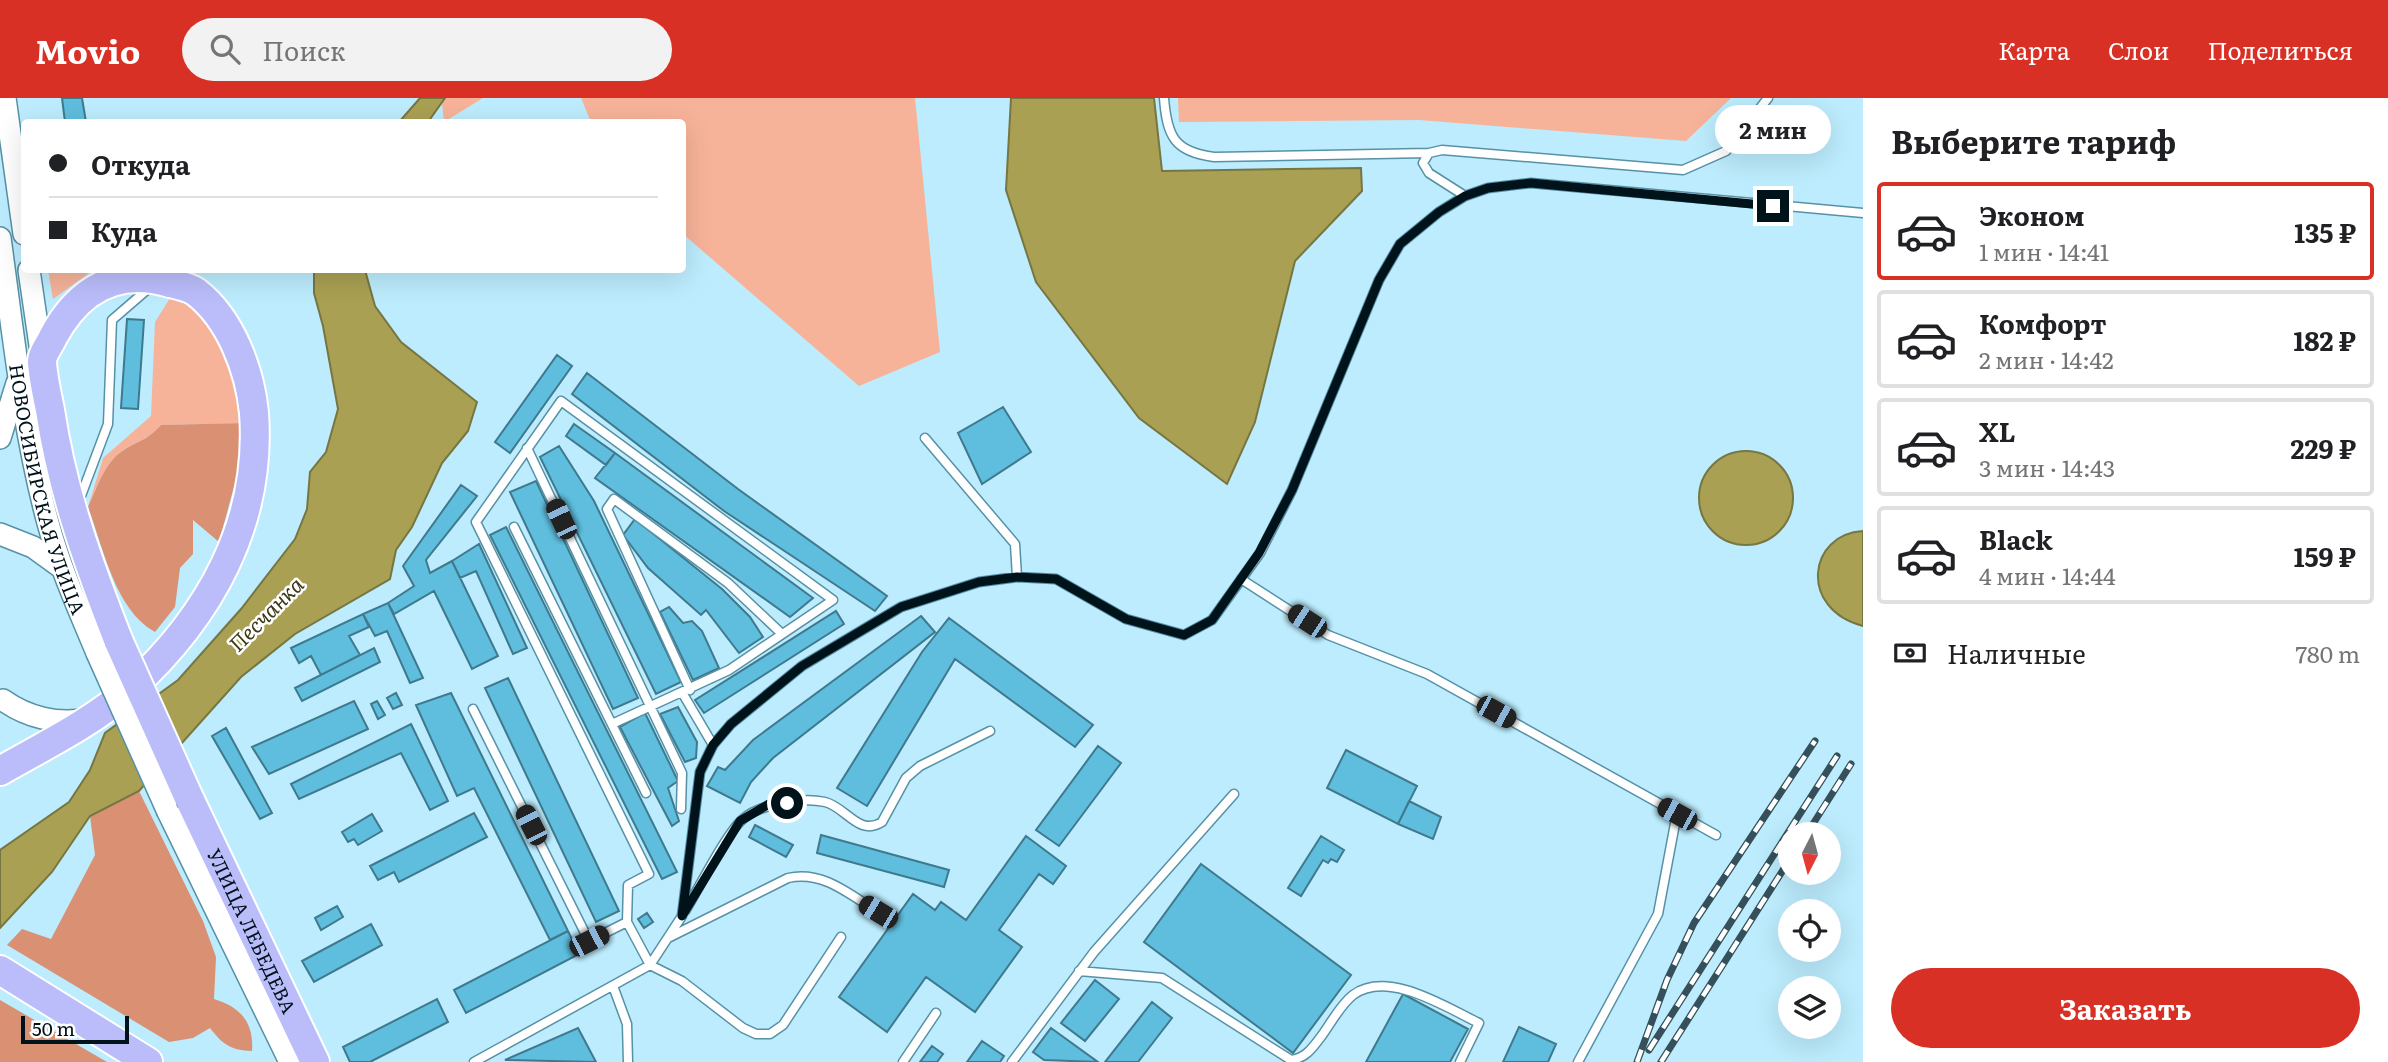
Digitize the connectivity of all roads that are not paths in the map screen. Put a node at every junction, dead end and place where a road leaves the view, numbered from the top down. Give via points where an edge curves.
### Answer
1 (5, 98) edge
2 (1164, 98) edge
3 (1768, 98) edge
4 (17, 140) edge
5 (1429, 153) junction
6 (21, 188) edge
7 (1465, 196) junction
8 (1863, 213) edge
9 (0, 238) edge
10 (29, 273) edge
11 (164, 274) edge
12 (31, 365) junction
13 (0, 438) edge
14 (925, 438) dead end
15 (527, 448) junction
16 (73, 517) junction
17 (514, 527) dead end
18 (0, 534) edge
19 (62, 568) junction
20 (1017, 577) junction
21 (1241, 579) junction
22 (782, 634) junction
23 (108, 647) junction
24 (687, 692) junction
25 (1, 697) edge
26 (650, 708) junction
27 (473, 709) dead end
28 (90, 718) junction
29 (0, 722) edge
30 (612, 724) junction
31 (990, 731) dead end
32 (713, 745) junction
33 (0, 771) edge
34 (646, 793) dead end
35 (1234, 794) dead end
36 (179, 805) junction
37 (681, 808) dead end
38 (1677, 814) junction
39 (1716, 835) dead end
40 (878, 912) dead end
41 (682, 916) junction
42 (627, 922) junction
43 (841, 937) dead end
44 (668, 938) junction
45 (650, 965) junction
46 (1079, 971) junction
47 (8, 974) edge
48 (613, 986) junction
49 (936, 1013) dead end
50 (1291, 1061) edge
51 (148, 1062) edge
52 (290, 1062) edge
53 (315, 1062) edge
54 (474, 1062) edge
55 (628, 1062) edge
56 (904, 1062) edge
57 (1012, 1062) edge
58 (1460, 1062) edge
59 (1578, 1062) edge

1 - 4 main road
2 - 5 lane via 1173,140 1191,154
3 - 5 lane via 1726,151 1683,170 1442,150
4 - 6 main road
5 - 7 lane via 1423,163 1429,173
7 - 8 lane via 1531,183
7 - 21 lane via 1400,244 1379,280 1292,490
9 - 12 main road, НОВОСИБИРСКАЯ УЛИЦА
10 - 12 main road, НОВОСИБИРСКАЯ УЛИЦА
11 - 12 highway via 128,277 83,297 66,312
11 - 16 lane via 112,320 108,424
11 - 28 highway via 193,290 233,340 253,401 256,441 244,514 230,560 182,633 130,689
12 - 13 main road
12 - 16 highway, НОВОСИБИРСКАЯ УЛИЦА via 53,430
12 - 19 main road, НОВОСИБИРСКАЯ УЛИЦА via 47,521
14 - 20 lane via 1015,544
15 - 22 lane via 561,401 833,600
15 - 26 lane
15 - 42 lane via 476,522 649,874 628,885
16 - 23 highway, НОВОСИБИРСКАЯ УЛИЦА
17 - 30 lane
18 - 19 main road via 33,547
19 - 23 main road, НОВОСИБИРСКАЯ УЛИЦА
20 - 21 lane via 1056,579 1126,619 1184,635 1212,620
20 - 32 lane via 968,585 901,607 802,666 731,724
21 - 38 lane via 1328,635 1427,674
22 - 24 lane
22 - 24 lane via 728,583 614,499 607,509
23 - 36 highway, bridge
24 - 26 lane
24 - 32 lane
25 - 28 main road via 41,718
25 - 29 main road
26 - 30 lane
26 - 37 lane via 682,773
27 - 42 lane via 589,941
28 - 33 highway
30 - 34 lane
31 - 41 lane via 913,772 875,826 860,824 825,802 769,804 755,810 740,821
32 - 41 lane via 700,772
35 - 46 lane
36 - 52 main road, УЛИЦА ЛЕБЕДЕВА
36 - 53 highway, УЛИЦА ЛЕБЕДЕВА
38 - 39 lane
38 - 59 lane via 1658,915
40 - 44 lane via 824,879 799,876
41 - 44 lane
42 - 45 lane
43 - 45 lane via 783,1025 770,1034 743,1028 682,981
44 - 45 lane
45 - 48 lane
46 - 50 lane via 1162,978
46 - 57 lane
47 - 51 highway
48 - 54 lane
48 - 55 lane via 627,1024
49 - 56 lane
50 - 58 lane via 1311,1049 1352,996 1381,987 1409,990 1479,1023

